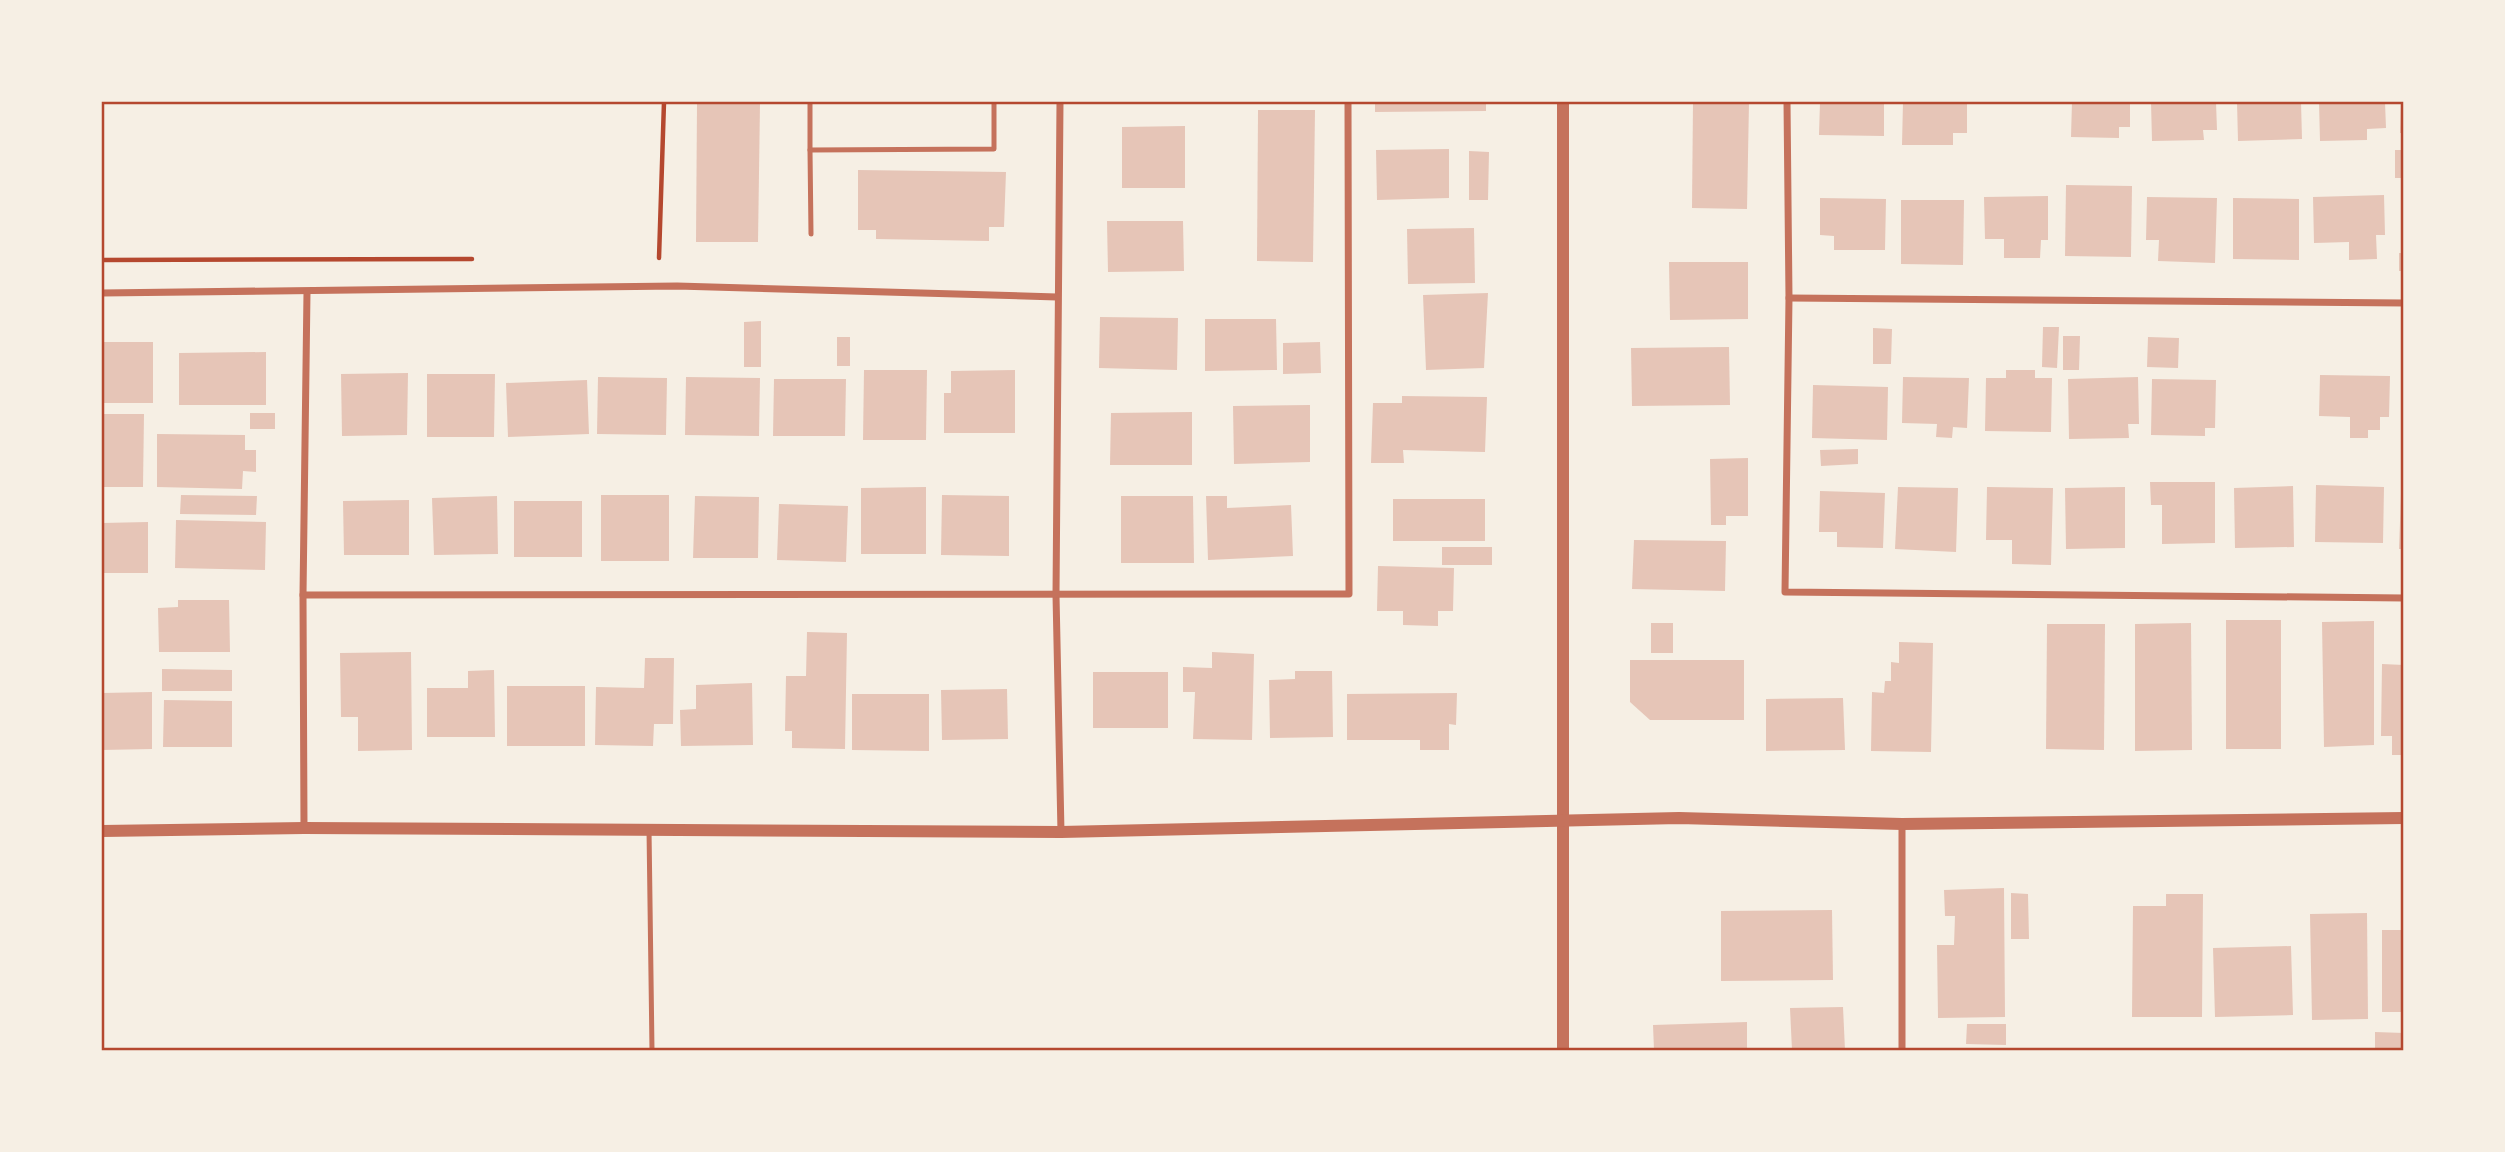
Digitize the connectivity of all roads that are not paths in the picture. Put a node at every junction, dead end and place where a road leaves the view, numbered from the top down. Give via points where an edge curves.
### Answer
1 (810, 102) edge
2 (994, 102) edge
3 (1060, 102) edge
4 (1348, 102) edge
5 (1563, 102) edge
6 (1787, 102) edge
7 (810, 150) junction
8 (811, 234) dead end
9 (307, 292) junction
10 (102, 293) edge
11 (1057, 296) junction
12 (1790, 298) junction
13 (2403, 303) edge
14 (1056, 594) junction
15 (303, 595) junction
16 (2403, 598) edge
17 (2403, 818) edge
18 (1562, 820) junction
19 (1902, 824) junction
20 (304, 828) junction
21 (649, 829) junction
22 (102, 831) edge
23 (1062, 832) junction
24 (652, 1051) edge
25 (1563, 1051) edge
26 (1902, 1051) edge

1 - 7 lane
2 - 7 lane via 994,149
3 - 11 street
4 - 14 street via 1349,594
5 - 18 street
6 - 12 street
7 - 8 lane
9 - 10 street
9 - 11 street via 677,286
9 - 15 street
11 - 14 street
12 - 13 street
12 - 16 street via 1785,592
14 - 15 street
14 - 23 street
15 - 20 street
17 - 19 street
18 - 19 street
18 - 23 street
18 - 25 street
19 - 26 street
20 - 21 street
20 - 22 street
21 - 23 street
21 - 24 lane

